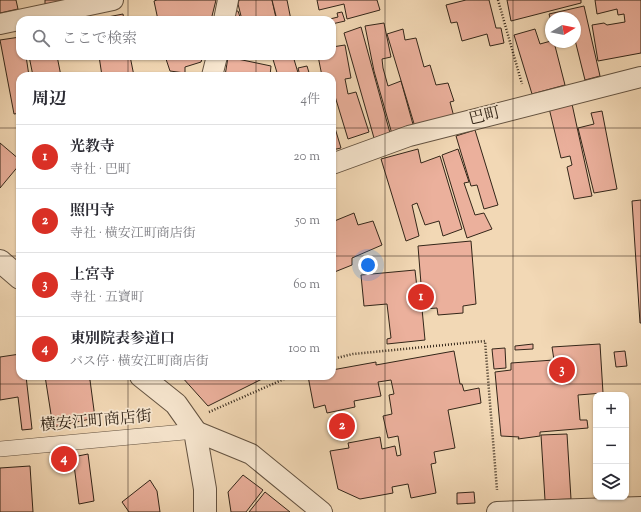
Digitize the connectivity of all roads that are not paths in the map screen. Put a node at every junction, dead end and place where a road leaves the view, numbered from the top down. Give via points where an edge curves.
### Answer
1 (113, 0) edge
2 (228, 0) edge
3 (38, 16) edge
4 (225, 16) edge
5 (16, 21) edge
6 (0, 24) edge
7 (215, 60) edge
8 (213, 72) edge
9 (641, 77) edge
10 (336, 163) edge
11 (0, 262) edge
12 (16, 275) edge
13 (146, 380) edge
14 (192, 426) junction
15 (0, 449) edge
16 (641, 507) edge
17 (205, 512) edge
18 (322, 512) edge
19 (498, 512) edge

1 - 3 street
2 - 4 street
5 - 6 street
7 - 8 street
9 - 10 street, 巴町 via 409,136
11 - 12 street
13 - 14 street via 176,404
14 - 15 street, 横安江町商店街
14 - 17 street via 205,489
14 - 18 street via 251,454
16 - 19 street

